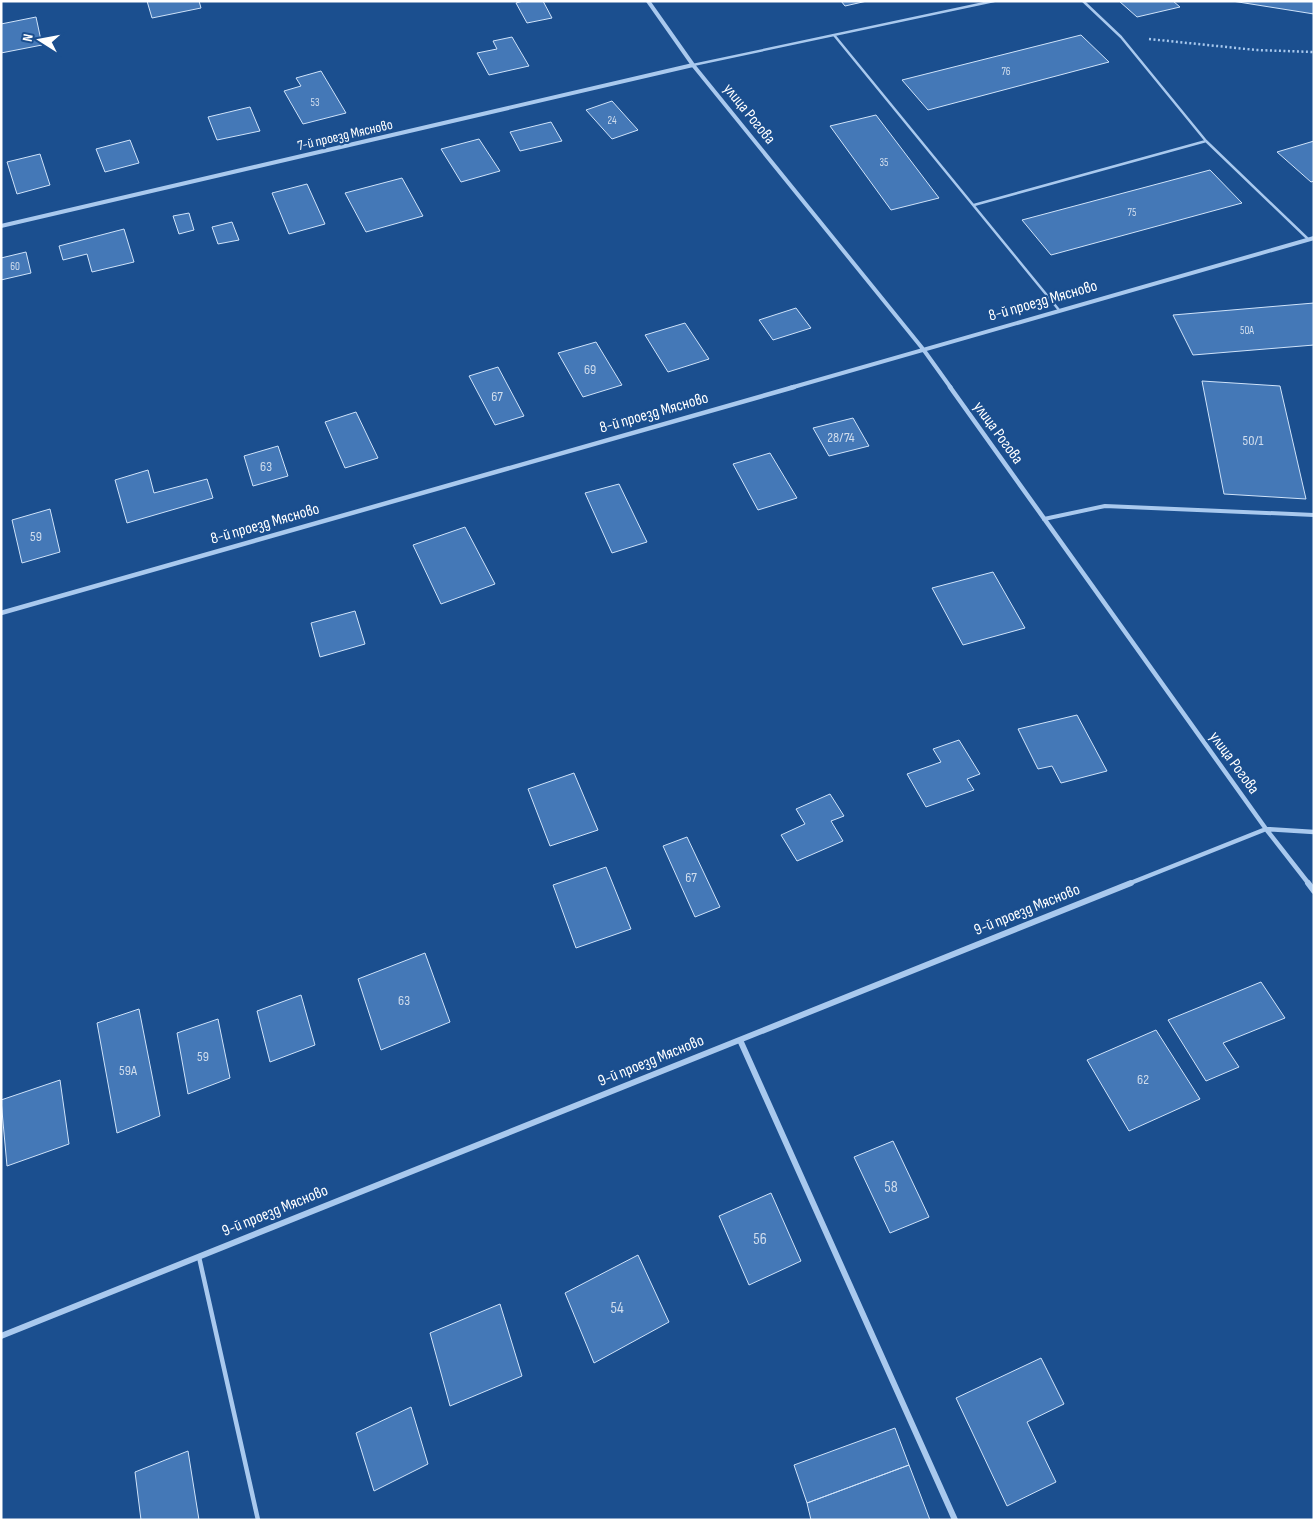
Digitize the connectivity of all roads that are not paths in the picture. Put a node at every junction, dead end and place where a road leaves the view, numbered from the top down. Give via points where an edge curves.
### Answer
1 (648, 1) edge
2 (994, 1) edge
3 (1083, 1) edge
4 (834, 35) junction
5 (693, 65) junction
6 (1206, 141) junction
7 (974, 205) junction
8 (1, 226) edge
9 (1314, 238) edge
10 (1308, 239) junction
11 (1059, 310) junction
12 (923, 349) junction
13 (1314, 516) edge
14 (1044, 520) junction
15 (1, 612) edge
16 (1266, 830) junction
17 (1314, 832) edge
18 (1314, 891) edge
19 (740, 1040) junction
20 (198, 1257) junction
21 (1, 1336) edge
22 (258, 1520) edge
23 (955, 1520) edge

1 - 5 street, улица Рогова
2 - 4 lane
3 - 6 lane via 1121,37
4 - 5 lane
4 - 7 lane
5 - 8 street, 7-й проезд Мясново
5 - 12 street, улица Рогова
6 - 7 lane
6 - 10 lane
7 - 11 lane
9 - 10 street, 8-й проезд Мясново
10 - 11 street, 8-й проезд Мясново
11 - 12 street, 8-й проезд Мясново
12 - 14 street, улица Рогова
12 - 15 street, 8-й проезд Мясново
13 - 14 lane via 1105,506
14 - 16 street, улица Рогова
16 - 17 street, 9-й проезд Мясново
16 - 18 street, улица Рогова
16 - 19 street, 9-й проезд Мясново
19 - 20 street, 9-й проезд Мясново
19 - 23 street
20 - 21 street, 9-й проезд Мясново
20 - 22 lane

